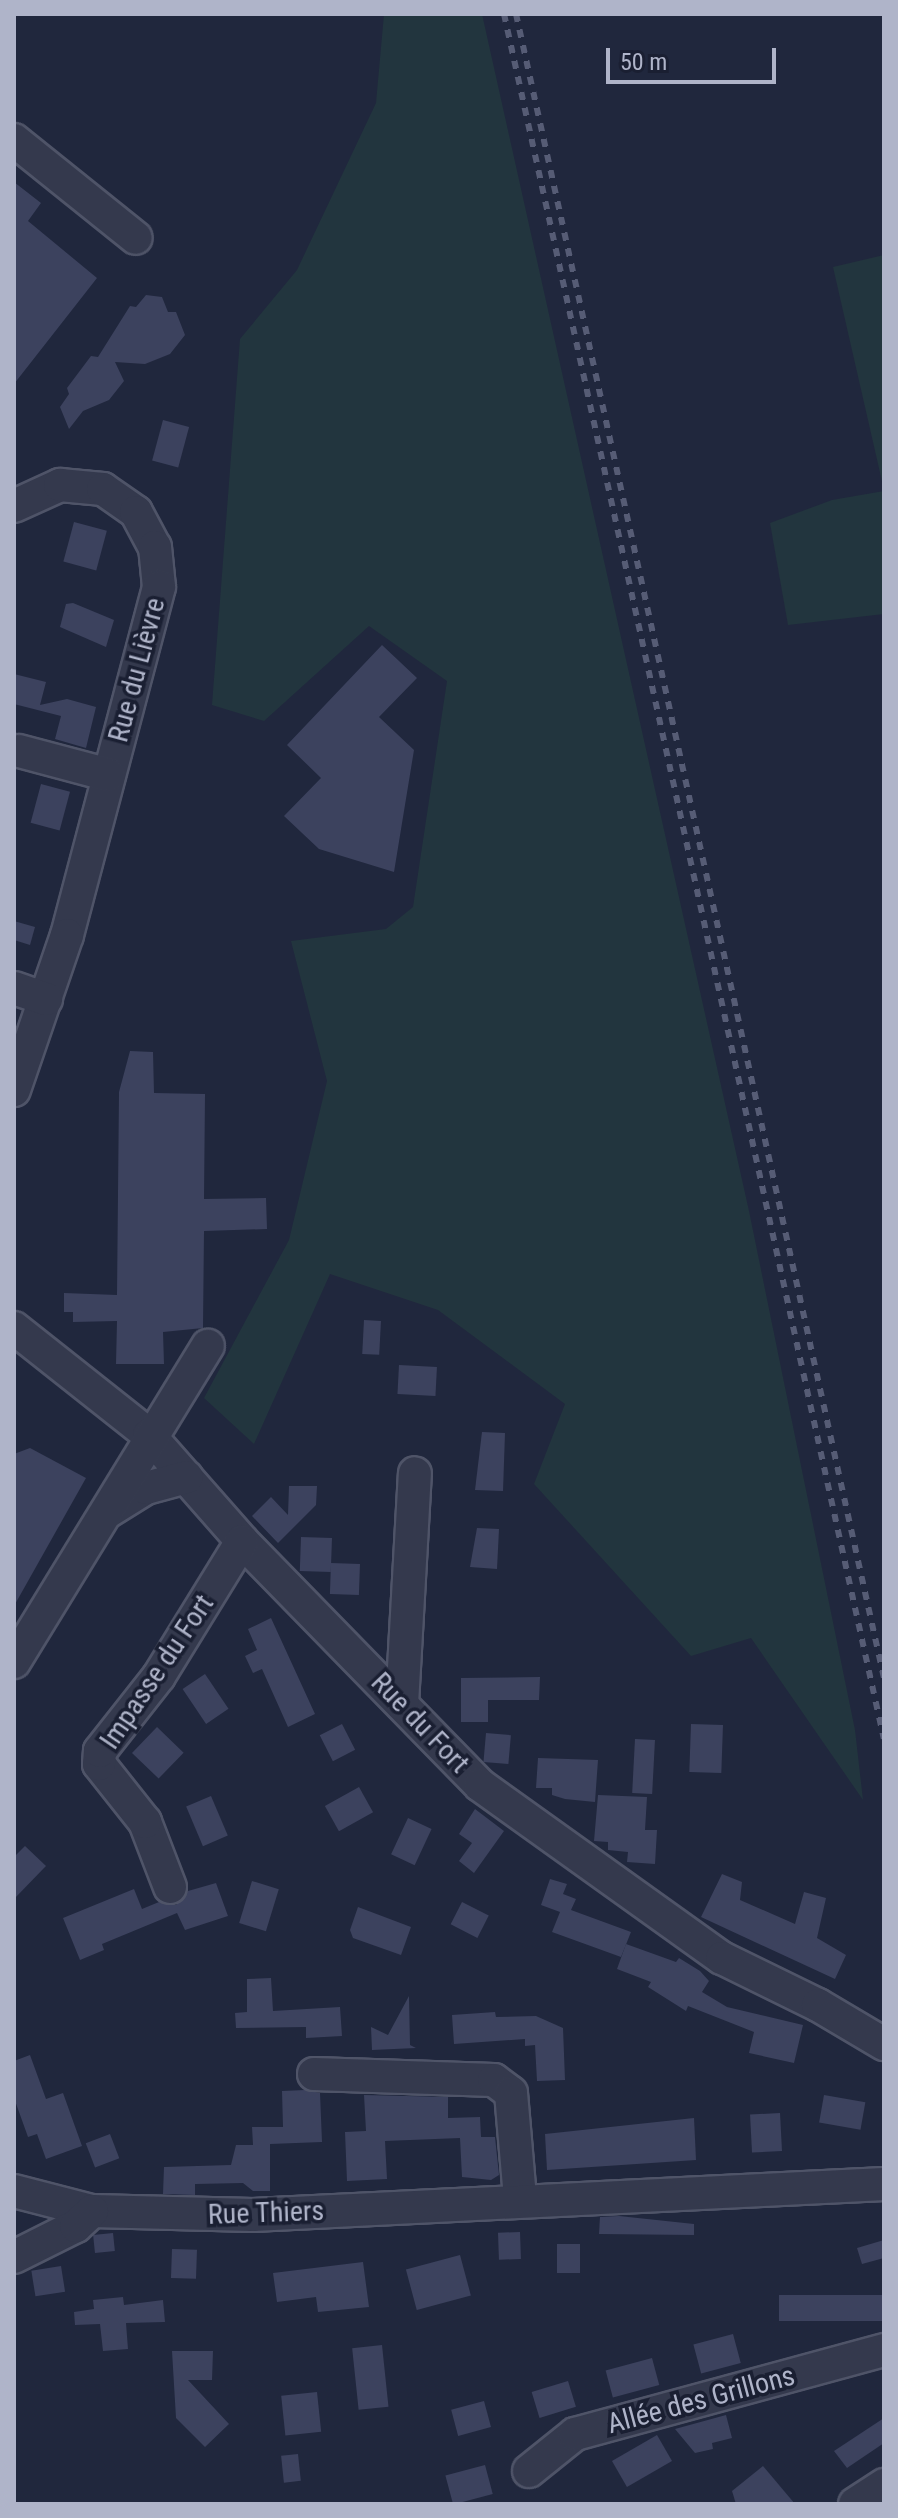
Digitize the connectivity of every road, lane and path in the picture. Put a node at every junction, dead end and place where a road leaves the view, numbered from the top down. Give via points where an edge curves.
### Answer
1 (14, 140) edge
2 (136, 238) dead end
3 (14, 506) edge
4 (19, 751) dead end
5 (109, 775) junction
6 (14, 988) edge
7 (46, 999) junction
8 (14, 1090) edge
9 (14, 1328) edge
10 (208, 1346) dead end
11 (149, 1435) junction
12 (415, 1473) dead end
13 (187, 1477) junction
14 (106, 1513) junction
15 (242, 1541) junction
16 (14, 1662) edge
17 (402, 1704) junction
18 (170, 1887) dead end
19 (884, 2044) edge
20 (314, 2074) dead end
21 (884, 2184) edge
22 (14, 2191) edge
23 (520, 2199) junction
24 (92, 2211) junction
25 (14, 2257) edge
26 (884, 2350) edge
27 (529, 2471) dead end
28 (884, 2485) edge
29 (855, 2504) edge

1 - 2 street
3 - 5 street, Rue du Lièvre via 60,485 103,489 136,512 155,547 159,587
4 - 5 street, Rue du Lièvre
5 - 7 street, Rue du Lièvre
6 - 7 street
7 - 8 street, Rue du Lièvre
9 - 11 street, Rue du Fort
10 - 11 street via 164,1425
11 - 13 street, Rue du Fort
11 - 14 street
12 - 17 street
13 - 14 street via 146,1488
13 - 15 street, Rue du Fort
14 - 16 street
15 - 17 street, Rue du Fort
15 - 18 street, Impasse du Fort via 159,1676 100,1751 99,1764 145,1822
17 - 19 street, Rue du Fort via 480,1785 626,1893 722,1958
20 - 23 street via 494,2080 511,2093
21 - 23 street, Rue Thiers
22 - 24 street, Rue Thiers
23 - 24 street, Rue Thiers via 253,2215
24 - 25 street via 76,2226
26 - 27 street, Allée des Grillons via 575,2434
28 - 29 street

